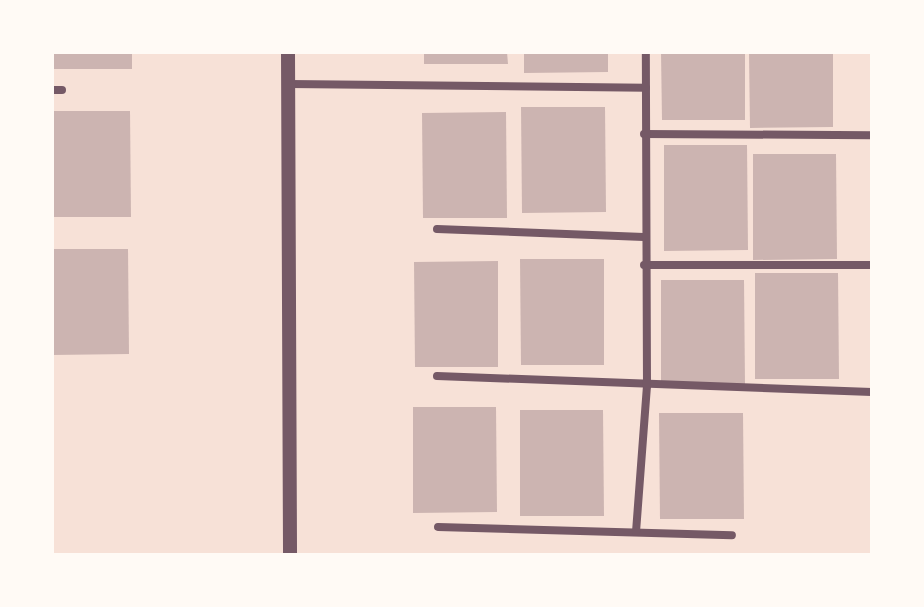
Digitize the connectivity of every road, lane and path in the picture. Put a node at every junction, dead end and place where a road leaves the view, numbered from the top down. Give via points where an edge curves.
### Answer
1 (288, 52) edge
2 (646, 52) edge
3 (289, 84) junction
4 (646, 88) junction
5 (52, 90) edge
6 (62, 90) dead end
7 (644, 134) junction
8 (872, 135) edge
9 (437, 229) dead end
10 (644, 237) junction
11 (644, 265) junction
12 (872, 265) edge
13 (437, 376) dead end
14 (647, 386) junction
15 (872, 392) edge
16 (438, 527) dead end
17 (636, 532) junction
18 (732, 535) dead end
19 (290, 555) edge

1 - 3 street
2 - 4 street
3 - 4 street
3 - 19 street
4 - 7 street
5 - 6 street
7 - 8 street
7 - 10 street
9 - 10 street
10 - 11 street
11 - 12 street
11 - 14 street
13 - 14 street
14 - 15 street
14 - 17 street
16 - 17 street
17 - 18 street

